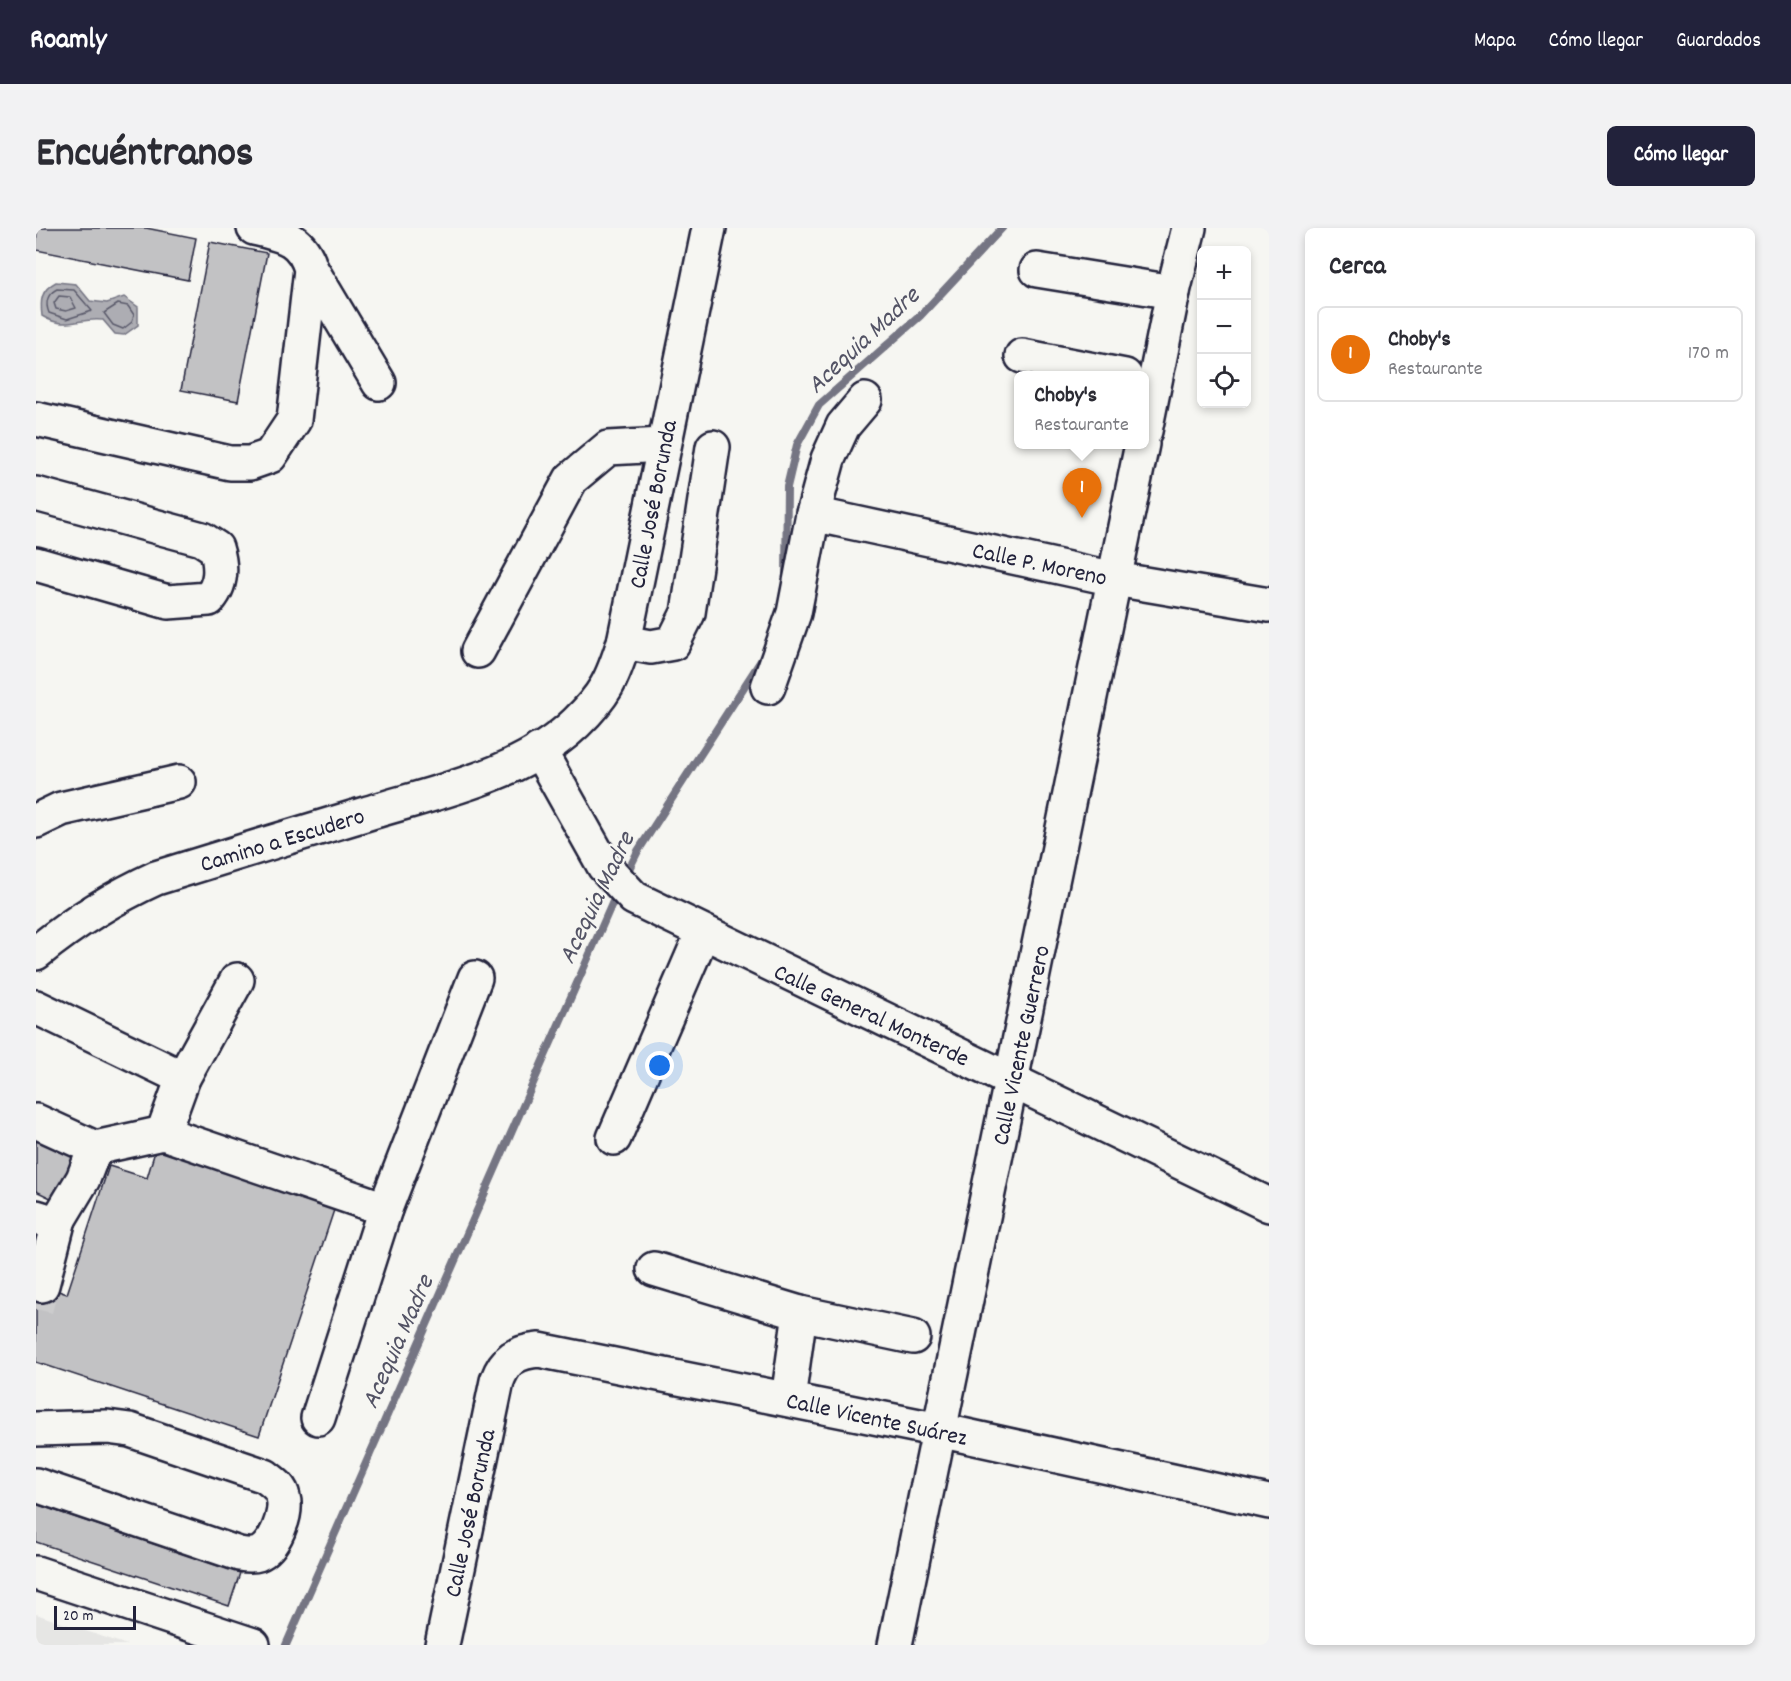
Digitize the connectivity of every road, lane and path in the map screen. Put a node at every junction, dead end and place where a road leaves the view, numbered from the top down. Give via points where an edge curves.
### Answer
1 (254, 228) edge
2 (709, 228) edge
3 (1189, 228) edge
4 (311, 269) junction
5 (1037, 270) dead end
6 (1173, 292) junction
7 (1022, 356) dead end
8 (1100, 371) edge
9 (1145, 371) edge
10 (379, 383) dead end
11 (865, 400) dead end
12 (36, 419) edge
13 (663, 445) junction
14 (713, 447) dead end
15 (1141, 449) edge
16 (36, 494) edge
17 (813, 514) junction
18 (36, 564) edge
19 (1115, 579) junction
20 (1269, 605) edge
21 (624, 642) junction
22 (478, 651) dead end
23 (768, 687) dead end
24 (539, 750) junction
25 (179, 782) dead end
26 (36, 821) edge
27 (702, 934) junction
28 (36, 953) edge
29 (475, 978) dead end
30 (237, 980) dead end
31 (36, 1006) edge
32 (183, 1078) junction
33 (1013, 1080) junction
34 (36, 1121) edge
35 (163, 1134) junction
36 (614, 1138) dead end
37 (94, 1148) junction
38 (1269, 1205) edge
39 (385, 1209) junction
40 (47, 1218) edge
41 (654, 1269) dead end
42 (42, 1285) dead end
43 (800, 1313) junction
44 (913, 1337) dead end
45 (497, 1381) joint
46 (788, 1399) junction
47 (318, 1418) dead end
48 (36, 1429) edge
49 (939, 1430) junction
50 (36, 1485) edge
51 (1269, 1502) edge
52 (36, 1573) edge
53 (239, 1643) edge
54 (442, 1645) edge
55 (896, 1645) edge

1 - 4 street via 293,240 307,254
2 - 13 street, Calle José Borunda
3 - 6 street
4 - 10 street
4 - 12 street via 294,420 270,456 250,463 230,463
5 - 6 street
6 - 9 street
7 - 8 street
11 - 17 street via 843,426 828,459
13 - 21 street, Calle José Borunda
13 - 22 street via 608,448 571,479
14 - 21 street via 688,613 673,643 651,647
15 - 19 street, Calle Vicente Guerrero
16 - 18 street via 202,539 216,548 221,562 218,589 209,599 189,603 168,602
17 - 19 street, Calle P. Moreno
17 - 23 street via 794,613
19 - 20 street, Calle P. Moreno
19 - 33 street, Calle Vicente Guerrero
21 - 24 street, Calle José Borunda via 611,682 575,724
24 - 27 street, Calle General Monterde via 604,866 633,898
24 - 28 street, Camino a Escudero via 488,777 156,878 114,897
25 - 26 street via 61,809
27 - 33 street, Calle General Monterde
27 - 36 street
29 - 39 street
30 - 32 street
31 - 32 street
32 - 35 street
33 - 38 street, Calle General Monterde
33 - 49 street, Calle Vicente Guerrero
34 - 37 street
35 - 37 street
35 - 39 street
37 - 40 street via 83,1179
39 - 47 street
40 - 42 street
41 - 43 street
43 - 44 street
43 - 46 street
45 - 46 street, Calle Vicente Suárez via 510,1358 539,1350
45 - 54 street, Calle José Borunda
46 - 49 street, Calle Vicente Suárez
48 - 50 street via 130,1430 265,1476 281,1491 284,1512 271,1544 255,1556 239,1554
49 - 51 street, Calle Vicente Suárez
49 - 55 street, Calle Vicente Guerrero
52 - 53 street

